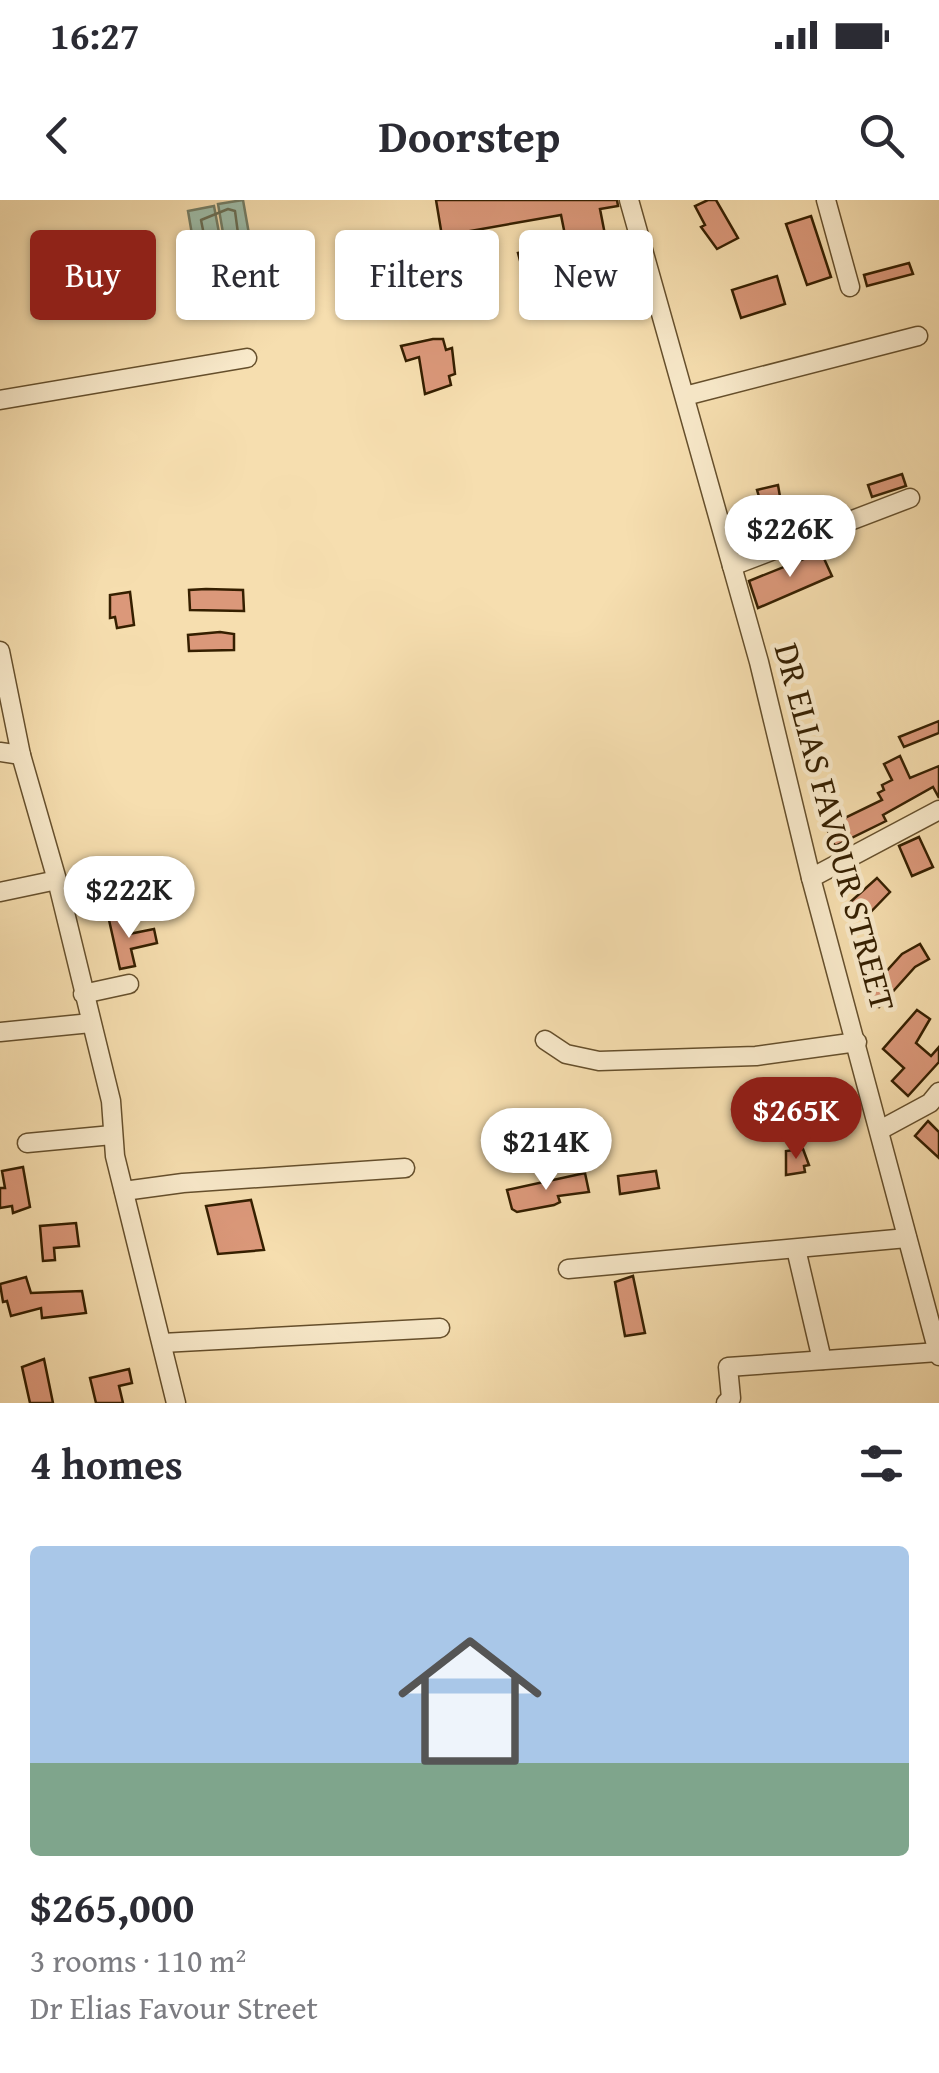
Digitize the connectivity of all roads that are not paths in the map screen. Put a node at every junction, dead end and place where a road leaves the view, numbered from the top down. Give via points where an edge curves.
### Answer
1 (628, 200) edge
2 (826, 200) edge
3 (850, 286) dead end
4 (918, 336) dead end
5 (247, 358) dead end
6 (685, 396) junction
7 (0, 400) edge
8 (910, 498) dead end
9 (732, 566) junction
10 (0, 652) edge
11 (0, 752) edge
12 (21, 754) junction
13 (939, 810) edge
14 (812, 878) junction
15 (56, 880) junction
16 (0, 892) edge
17 (130, 984) dead end
18 (84, 994) junction
19 (91, 1023) junction
20 (0, 1032) edge
21 (546, 1040) dead end
22 (857, 1042) junction
23 (939, 1092) edge
24 (880, 1130) junction
25 (112, 1134) junction
26 (27, 1143) dead end
27 (406, 1168) dead end
28 (124, 1191) junction
29 (907, 1238) junction
30 (796, 1249) junction
31 (568, 1269) dead end
32 (440, 1328) dead end
33 (162, 1343) junction
34 (938, 1354) edge
35 (822, 1360) junction
36 (176, 1403) edge
37 (726, 1403) edge

1 - 6 street, DR ELIAS FAVOUR STREET
2 - 3 street
4 - 6 street
5 - 7 street
6 - 9 street, DR ELIAS FAVOUR STREET
8 - 9 street
9 - 14 street, DR ELIAS FAVOUR STREET
10 - 12 street
11 - 12 street
12 - 15 street
13 - 14 street
14 - 22 street, DR ELIAS FAVOUR STREET
15 - 16 street
15 - 18 street
17 - 18 street
18 - 19 street
19 - 20 street
19 - 25 street via 111,1101
21 - 22 street via 566,1054 599,1061 756,1056
22 - 24 street, DR ELIAS FAVOUR STREET
23 - 24 street
24 - 29 street, DR ELIAS FAVOUR STREET
25 - 26 street
25 - 28 street
27 - 28 street
28 - 33 street
29 - 30 street
29 - 34 street, DR ELIAS FAVOUR STREET
30 - 31 street
30 - 35 street
32 - 33 street
33 - 36 street
34 - 35 street
35 - 37 street via 728,1367

